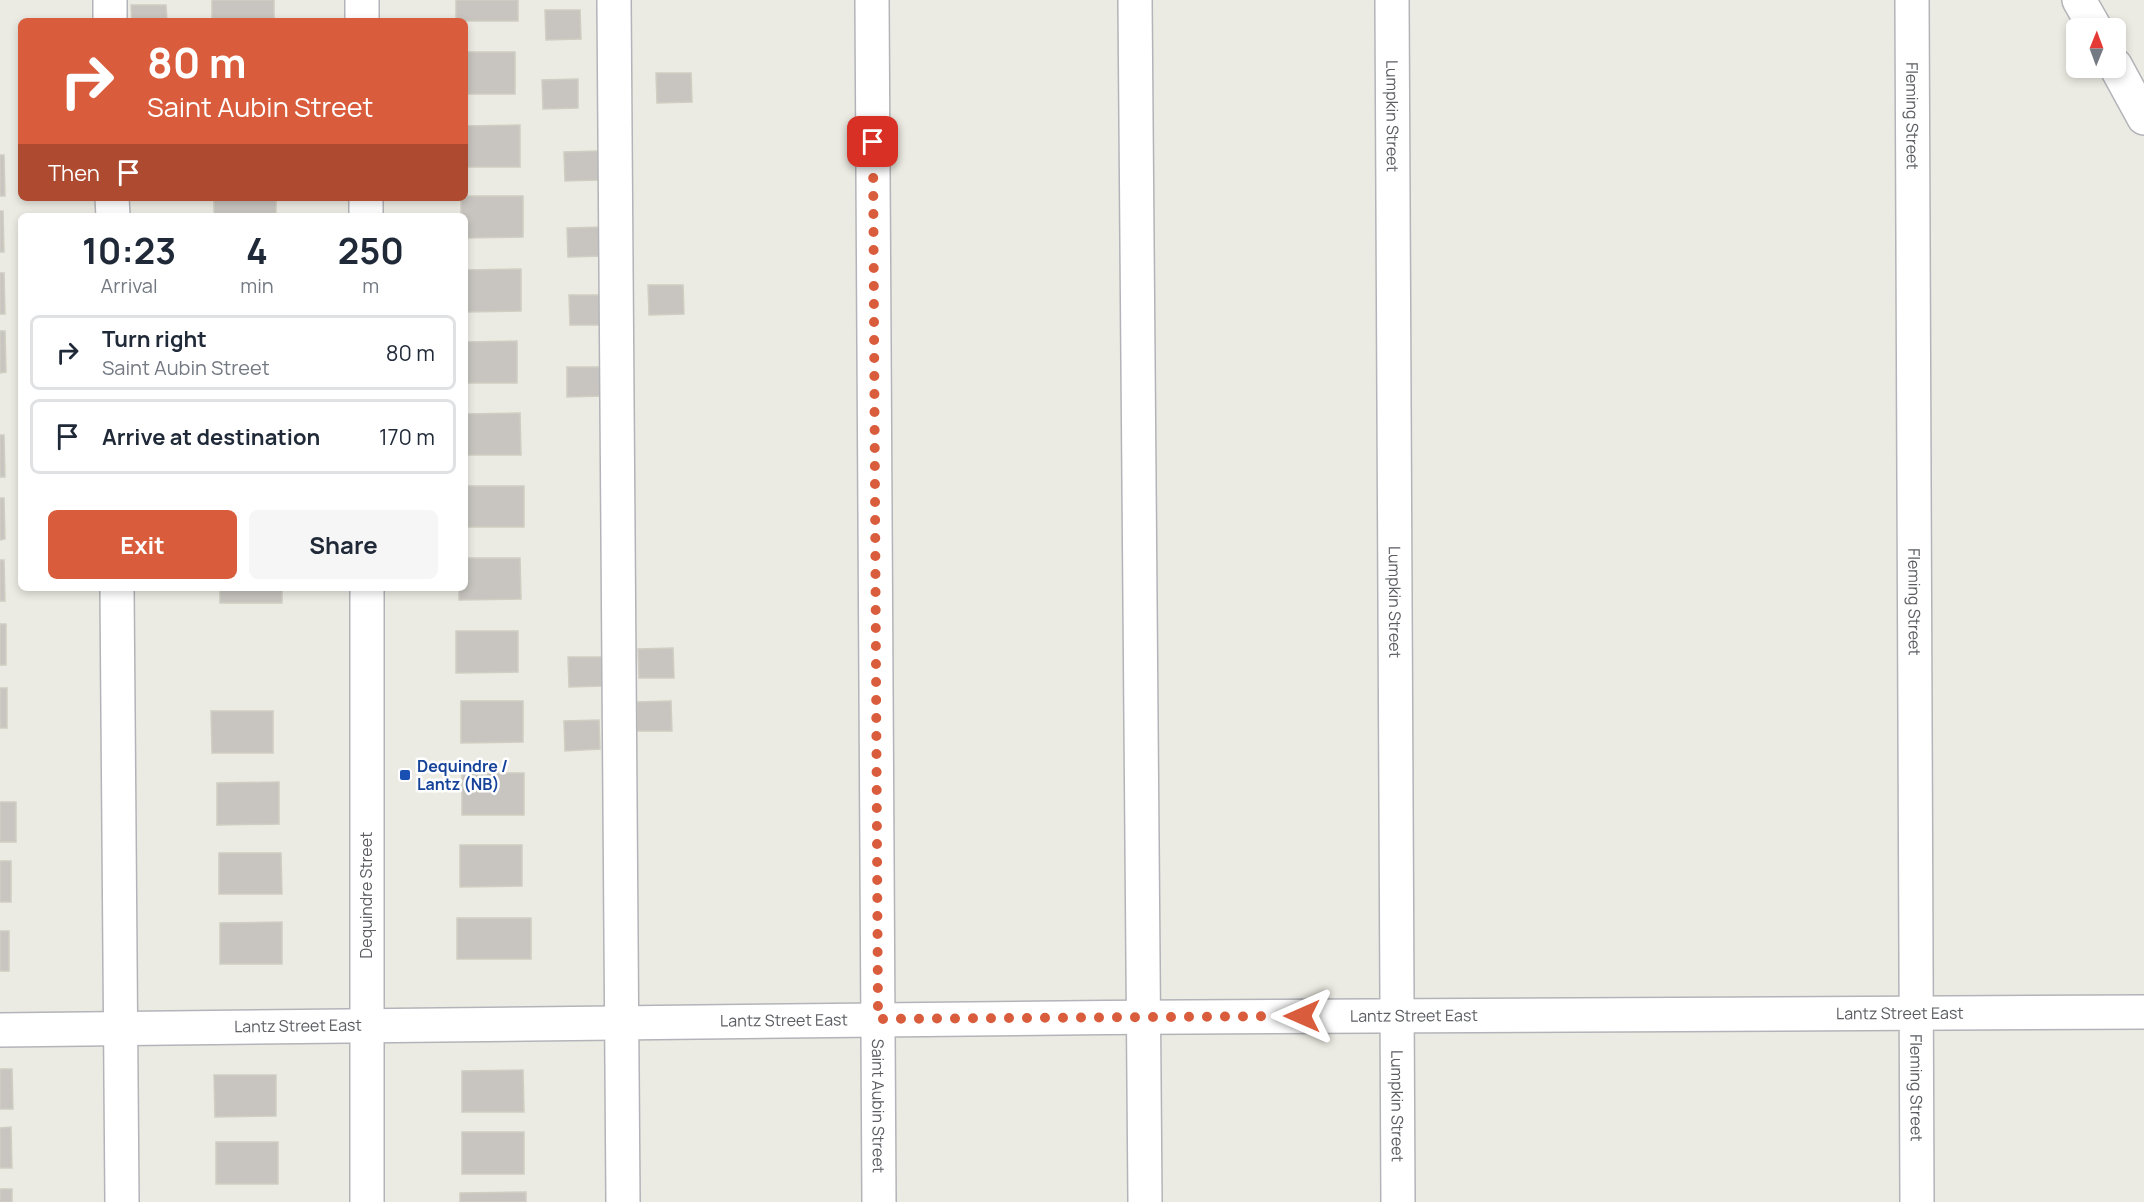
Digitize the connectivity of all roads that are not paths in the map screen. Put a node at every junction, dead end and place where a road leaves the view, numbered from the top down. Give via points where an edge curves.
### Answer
1 (110, 0) edge
2 (362, 0) edge
3 (614, 0) edge
4 (872, 0) edge
5 (1135, 0) edge
6 (1392, 0) edge
7 (1912, 0) edge
8 (2079, 0) edge
9 (110, 18) edge
10 (362, 18) edge
11 (2089, 18) edge
12 (2122, 78) edge
13 (2144, 118) edge
14 (117, 591) edge
15 (367, 591) edge
16 (2144, 1012) edge
17 (1916, 1013) junction
18 (1397, 1016) junction
19 (1144, 1017) junction
20 (878, 1019) junction
21 (622, 1022) junction
22 (366, 1024) junction
23 (122, 1028) junction
24 (0, 1030) edge
25 (122, 1202) edge
26 (366, 1202) edge
27 (622, 1202) edge
28 (879, 1202) edge
29 (1145, 1202) edge
30 (1398, 1202) edge
31 (1917, 1202) edge

1 - 9 street
2 - 10 street
3 - 21 street
4 - 20 street, Saint Aubin Street
5 - 19 street
6 - 18 street, Lumpkin Street
7 - 17 street, Fleming Street
8 - 11 street
12 - 13 street
14 - 23 street
15 - 22 street, Dequindre Street
16 - 17 street, Lantz Street East
17 - 18 street, Lantz Street East
17 - 31 street, Fleming Street
18 - 19 street, Lantz Street East
18 - 30 street, Lumpkin Street
19 - 20 street, Lantz Street East
19 - 29 street
20 - 21 street, Lantz Street East
20 - 28 street, Saint Aubin Street
21 - 22 street, Lantz Street East
21 - 27 street
22 - 23 street, Lantz Street East
22 - 26 street, Dequindre Street
23 - 24 street, Lantz Street East
23 - 25 street

